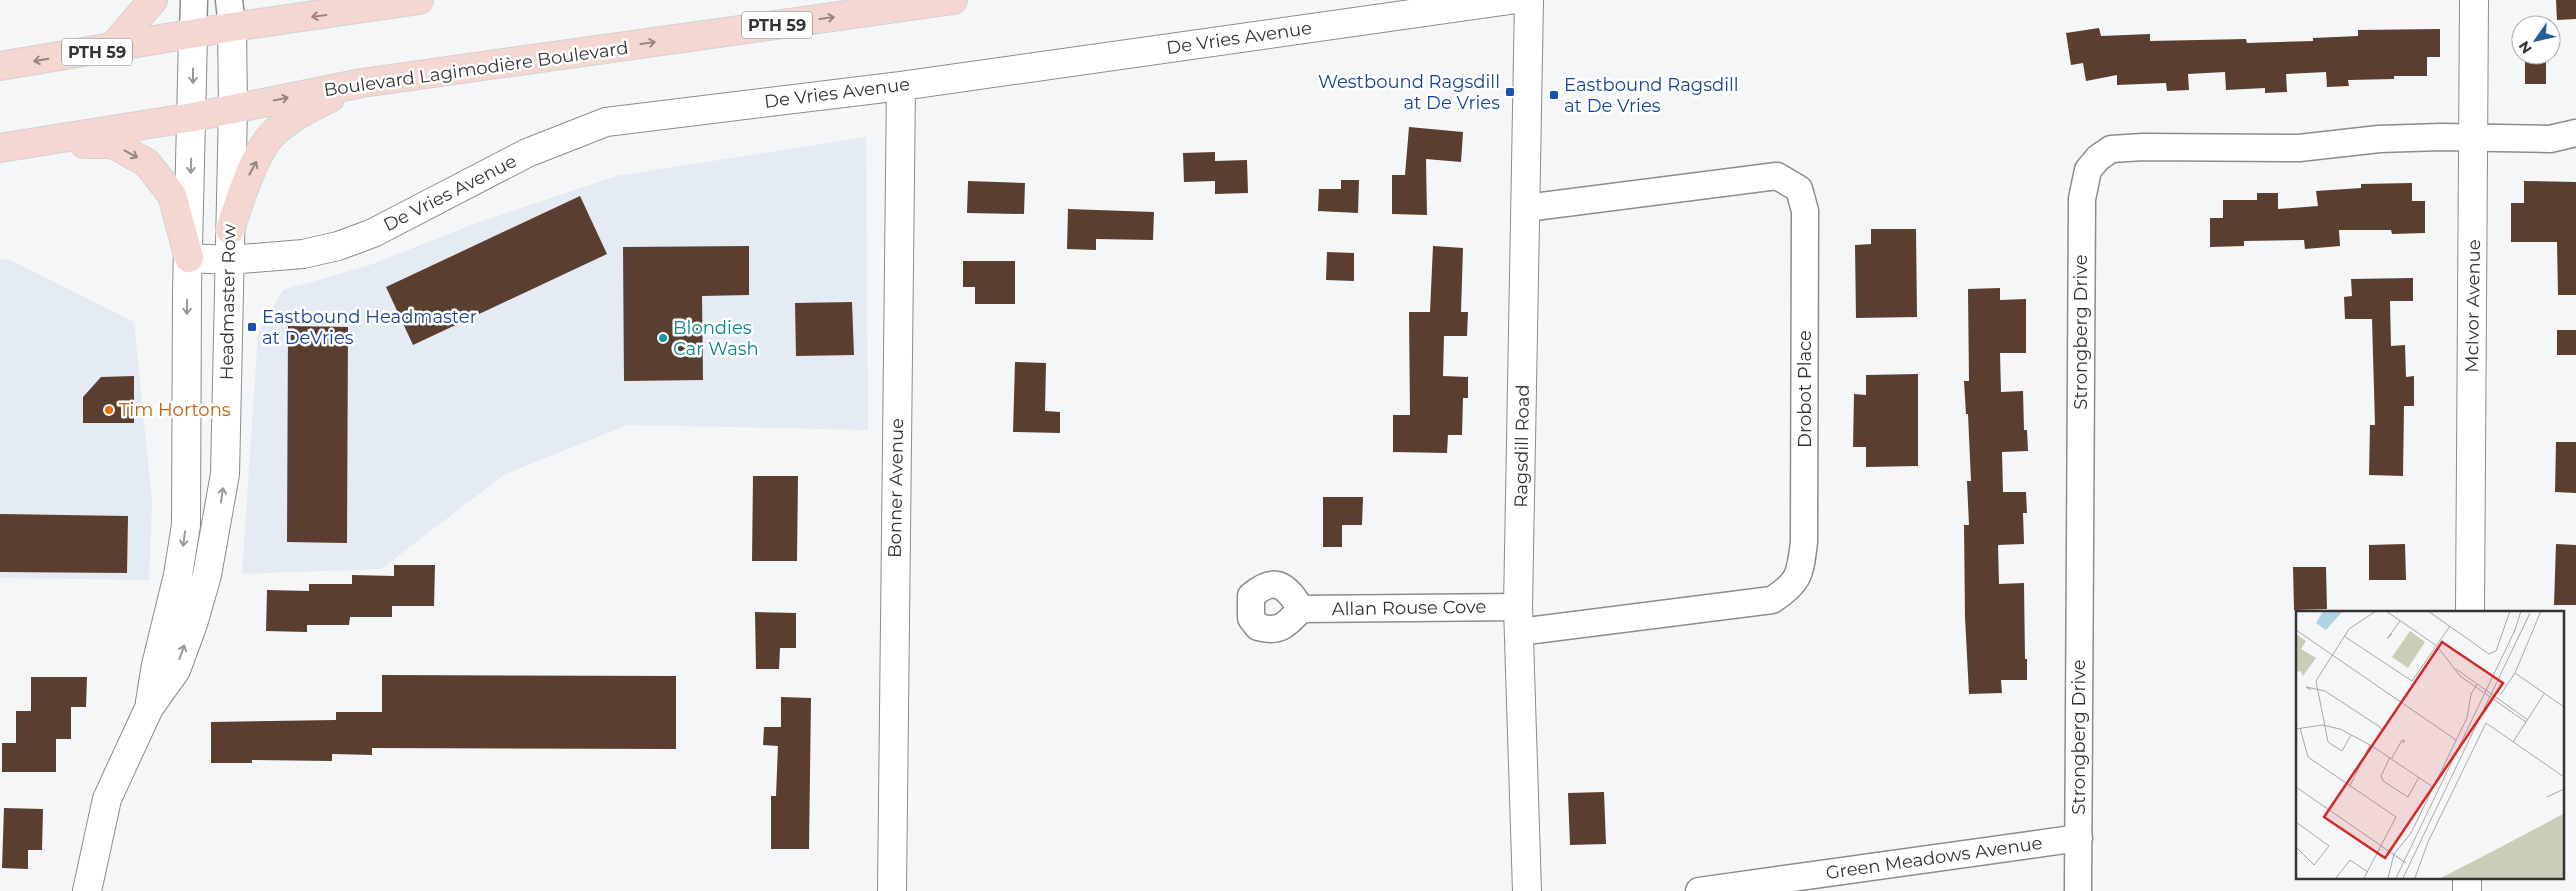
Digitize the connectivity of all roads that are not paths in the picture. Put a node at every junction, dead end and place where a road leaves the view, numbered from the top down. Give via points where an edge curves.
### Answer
1 (153, 0) edge
2 (194, 0) edge
3 (230, 0) edge
4 (419, 0) edge
5 (953, 0) edge
6 (1510, 0) edge
7 (1528, 0) edge
8 (2474, 0) edge
9 (365, 4) edge
10 (232, 28) junction
11 (193, 35) junction
12 (111, 49) junction
13 (0, 66) edge
14 (362, 83) junction
15 (901, 86) junction
16 (233, 108) junction
17 (193, 118) junction
18 (2576, 133) edge
19 (2475, 139) junction
20 (33, 144) junction
21 (0, 148) edge
22 (1526, 208) junction
23 (230, 230) junction
24 (189, 258) junction
25 (229, 260) junction
26 (1301, 609) dead end
27 (2470, 611) edge
28 (1518, 619) junction
29 (149, 708) junction
30 (2079, 838) junction
31 (2467, 878) edge
32 (87, 891) edge
33 (892, 891) edge
34 (1527, 891) edge
35 (1699, 891) edge
36 (2078, 891) edge
37 (2467, 891) edge

1 - 12 main road
2 - 11 street, Headmaster Row
3 - 10 street, Headmaster Row
4 - 9 main road, PTH 59
14 -> 5 main road, Boulevard Lagimodière Boulevard / PTH 59
6 - 15 street, De Vries Avenue
7 - 22 street, Ragsdill Road
8 - 19 street, McIvor Avenue
9 -> 10 main road, PTH 59
10 - 11 main road, PTH 59
10 - 16 street, Headmaster Row
11 - 12 main road, PTH 59
11 -> 17 street, Headmaster Row
12 -> 13 main road, PTH 59
16 -> 14 main road, Boulevard Lagimodière Boulevard / PTH 59
23 -> 14 main road via 250,172 273,134 297,115
15 - 25 street, De Vries Avenue via 606,122 527,153 351,242 303,254
15 - 33 street, Bonner Avenue
16 - 17 main road, Boulevard Lagimodière Boulevard / PTH 59
16 - 23 street, Headmaster Row
17 - 20 main road, Boulevard Lagimodière Boulevard / PTH 59
17 -> 24 street, Headmaster Row
18 - 19 street, Strongberg Drive via 2550,138
19 - 27 street, McIvor Avenue
19 - 30 street, Strongberg Drive via 2379,139 2299,148 2111,149 2088,170 2082,199
20 - 21 main road, Boulevard Lagimodière Boulevard / PTH 59
20 -> 24 main road via 113,144 147,163 172,195
22 - 28 street, Ragsdill Road
22 - 28 street, Drobot Place via 1777,176 1799,189 1805,211 1804,542 1800,570 1791,588 1772,600
23 - 25 street, Headmaster Row
24 - 25 street, De Vries Avenue
24 -> 29 street, Headmaster Row via 186,526
29 -> 25 street, Headmaster Row via 176,670 208,574 218,524 225,474
26 - 28 street, Allan Rouse Cove
28 - 34 street, Ragsdill Road
29 - 32 street, Headmaster Row via 107,799
30 - 35 street, Green Meadows Avenue
30 - 36 street, Strongberg Drive
31 - 37 street

